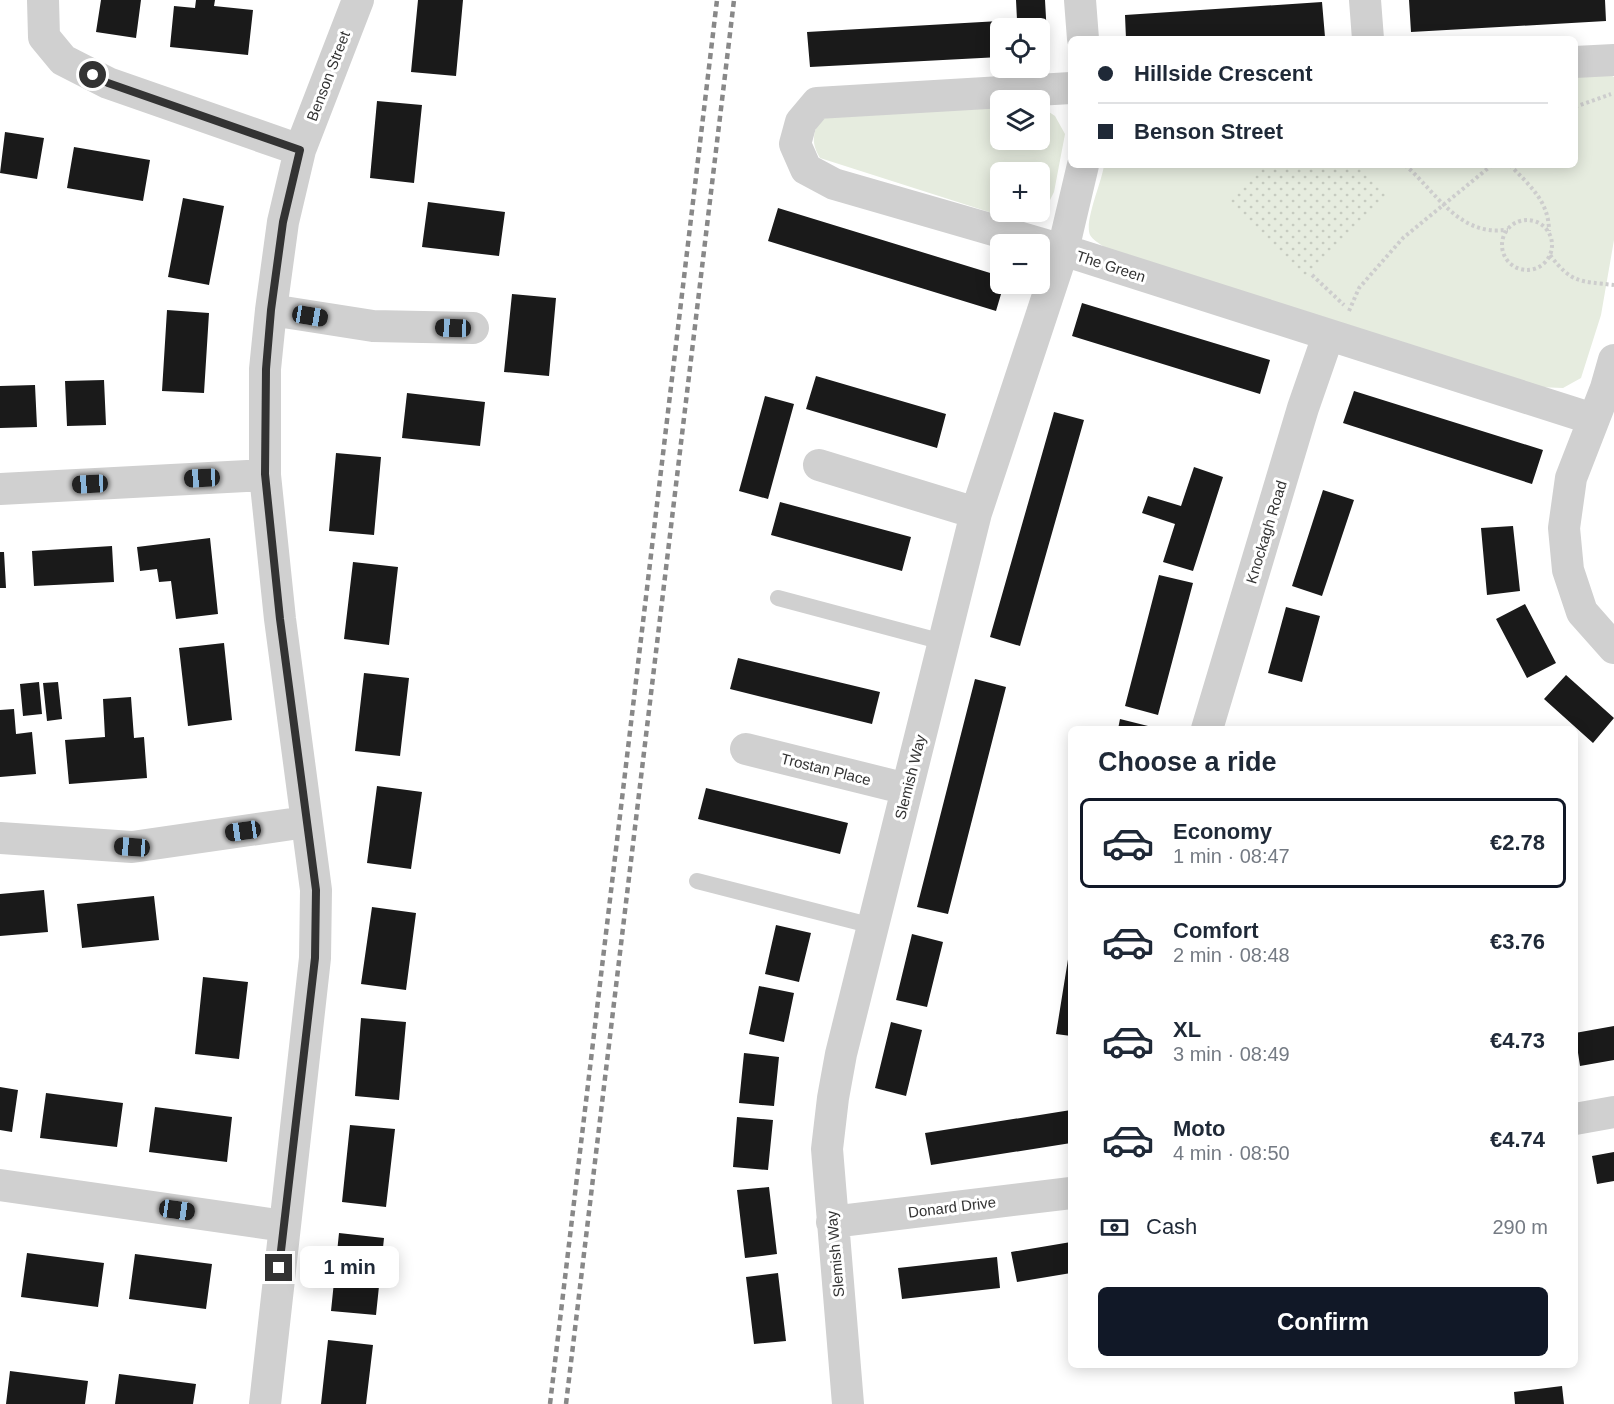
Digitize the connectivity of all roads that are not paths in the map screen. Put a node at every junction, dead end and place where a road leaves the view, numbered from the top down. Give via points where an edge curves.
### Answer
1 (43, 0) edge
2 (358, 0) edge
3 (1080, 0) edge
4 (1365, 0) edge
5 (1083, 36) edge
6 (1368, 36) edge
7 (1614, 60) edge
8 (1578, 62) edge
9 (1068, 88) edge
10 (300, 150) junction
11 (1082, 168) edge
12 (1063, 250) junction
13 (271, 310) junction
14 (473, 328) dead end
15 (1328, 336) junction
16 (1611, 380) edge
17 (1593, 419) junction
18 (819, 465) dead end
19 (265, 474) junction
20 (0, 489) edge
21 (976, 513) junction
22 (778, 598) dead end
23 (943, 642) junction
24 (1614, 648) edge
25 (1208, 726) edge
26 (746, 749) dead end
27 (907, 789) junction
28 (306, 822) junction
29 (0, 838) edge
30 (697, 881) dead end
31 (873, 926) junction
32 (1614, 1112) edge
33 (1578, 1118) edge
34 (0, 1185) edge
35 (1068, 1192) edge
36 (832, 1222) junction
37 (284, 1226) junction
38 (265, 1404) edge
39 (848, 1404) edge

1 - 10 street via 44,36 63,60 108,83
2 - 10 street, Benson Street
3 - 5 street
4 - 6 street
7 - 8 street
9 - 12 street, The Green via 817,103 801,122 795,144 806,169 834,184
10 - 13 street, Benson Street via 283,222
11 - 12 street, Slemish Way
12 - 15 street, The Green
12 - 21 street, Slemish Way
13 - 14 street via 373,326
13 - 19 street, Benson Street
15 - 17 street, The Green
15 - 25 street, Knockagh Road
16 - 17 street
17 - 24 street via 1570,478 1564,528 1568,570 1582,612
18 - 21 street
19 - 20 street
19 - 28 street, Benson Street
21 - 23 street, Slemish Way
22 - 23 lane
23 - 27 street, Slemish Way
26 - 27 street, Trostan Place
27 - 31 street, Slemish Way
28 - 29 street via 132,847
28 - 37 street, Benson Street via 316,890 315,958
30 - 31 lane
31 - 36 street, Slemish Way via 833,1098 827,1149
32 - 33 street
34 - 37 street
35 - 36 street, Donard Drive
36 - 39 street, Slemish Way
37 - 38 street, Benson Street

